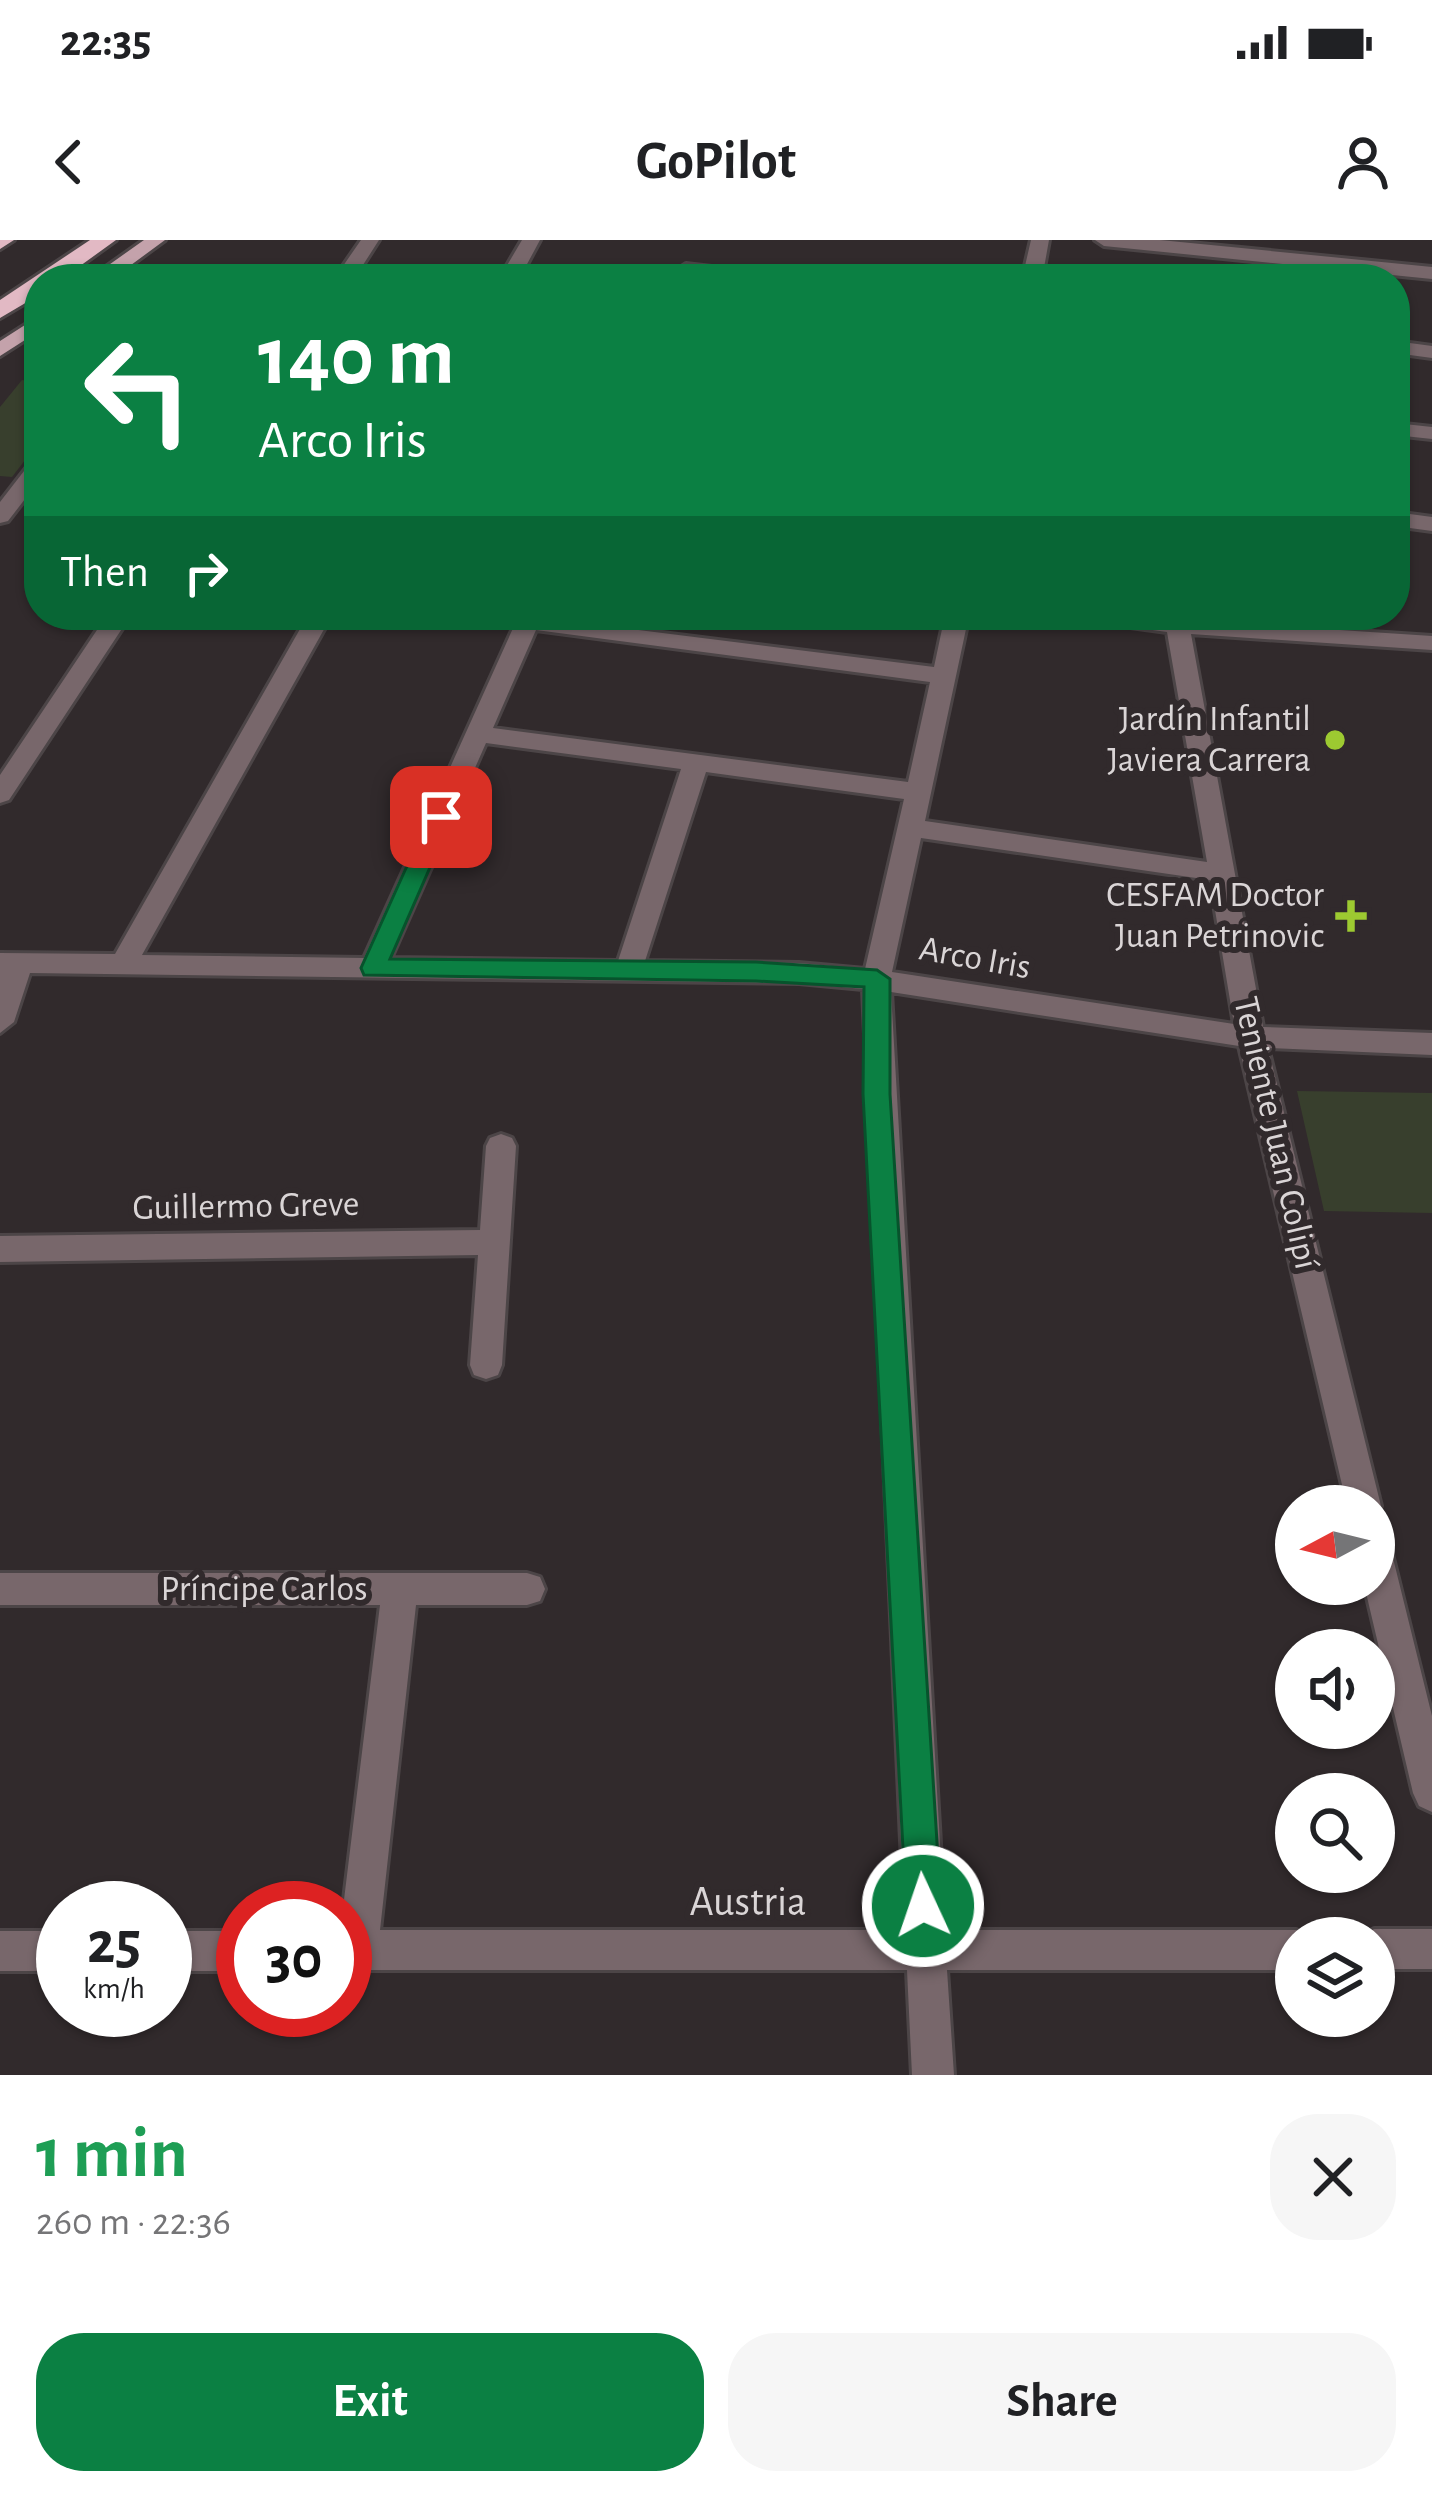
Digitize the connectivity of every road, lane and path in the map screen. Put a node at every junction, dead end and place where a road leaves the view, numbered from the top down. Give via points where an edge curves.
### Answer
1 (106, 240) edge
2 (156, 240) edge
3 (1104, 240) edge
4 (1208, 245) edge
5 (70, 264) edge
6 (121, 264) edge
7 (1360, 264) edge
8 (24, 486) edge
9 (0, 517) edge
10 (109, 630) edge
11 (312, 630) edge
12 (525, 630) edge
13 (616, 630) edge
14 (955, 630) edge
15 (1178, 630) edge
16 (1281, 630) edge
17 (1432, 643) edge
18 (944, 676) junction
19 (478, 734) junction
20 (696, 763) junction
21 (919, 792) junction
22 (0, 794) edge
23 (910, 828) junction
24 (1222, 873) junction
25 (10, 963) edge
26 (123, 965) junction
27 (373, 968) junction
28 (628, 970) junction
29 (877, 979) junction
30 (0, 1022) edge
31 (1251, 1037) junction
32 (1432, 1044) edge
33 (501, 1146) dead end
34 (494, 1242) junction
35 (0, 1249) edge
36 (486, 1365) dead end
37 (1359, 1485) edge
38 (0, 1588) edge
39 (400, 1589) junction
40 (527, 1589) dead end
41 (1393, 1605) edge
42 (1419, 1680) edge
43 (1432, 1793) edge
44 (360, 1881) edge
45 (1395, 1949) edge
46 (1432, 1949) edge
47 (372, 1950) edge
48 (926, 1950) junction
49 (1275, 1950) edge
50 (0, 1951) edge
51 (36, 1951) edge
52 (933, 2075) edge

1 - 5 highway
2 - 6 main road
3 - 4 street
4 - 7 street
8 - 9 street
10 - 22 street
11 - 26 street
12 - 19 street
13 - 18 street
14 - 18 street
15 - 24 street, Teniente Juan Colipí
16 - 17 street
18 - 21 street
19 - 20 street
19 - 27 street
20 - 21 street
20 - 28 street
21 - 23 street
23 - 24 street
23 - 29 street
24 - 31 street, Teniente Juan Colipí
25 - 26 street, Arco Iris
25 - 30 street
26 - 27 street, Arco Iris
27 - 28 street, Arco Iris
28 - 29 street, Arco Iris
29 - 31 street, Arco Iris
29 - 48 street via 876,1084
31 - 32 street, Arco Iris
31 - 37 street, Teniente Juan Colipí
33 - 34 street
34 - 35 street, Guillermo Greve
34 - 36 street
38 - 39 street, Príncipe Carlos
39 - 40 street, Príncipe Carlos
39 - 44 street
41 - 42 street
42 - 43 street
45 - 46 street
47 - 48 street, Austria
48 - 49 street, Austria
48 - 52 street
50 - 51 street

